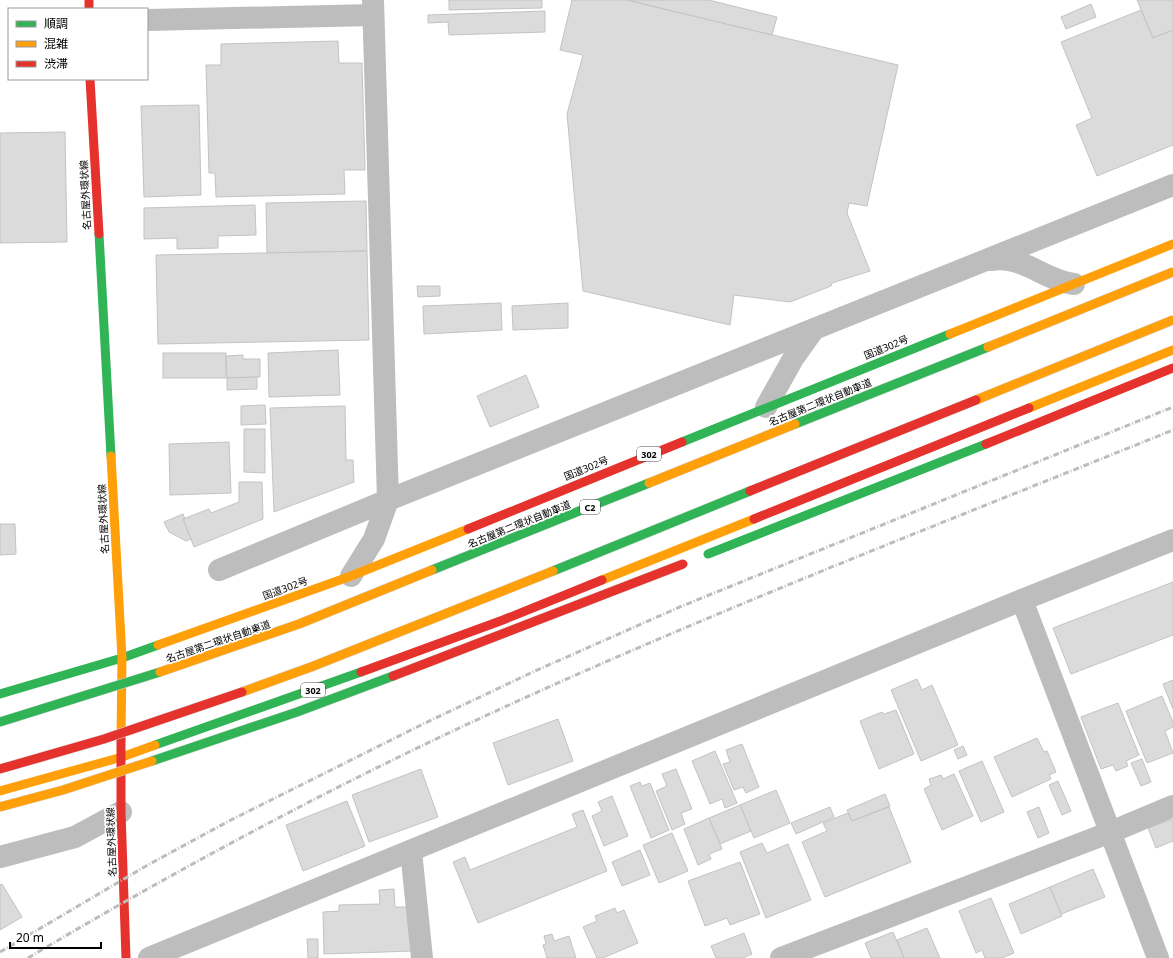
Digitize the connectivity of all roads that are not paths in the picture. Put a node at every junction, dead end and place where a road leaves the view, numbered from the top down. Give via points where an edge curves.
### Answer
1 (373, 7) edge
2 (148, 20) edge
3 (90, 80) edge
4 (1173, 185) edge
5 (1173, 244) edge
6 (982, 261) junction
7 (1173, 272) edge
8 (1074, 284) junction
9 (1173, 320) edge
10 (814, 329) junction
11 (1173, 350) edge
12 (1173, 368) edge
13 (766, 407) junction
14 (388, 500) junction
15 (1173, 540) edge
16 (219, 570) dead end
17 (351, 576) junction
18 (1022, 600) junction
19 (122, 658) junction
20 (0, 694) edge
21 (0, 722) edge
22 (122, 757) junction
23 (0, 769) edge
24 (0, 791) edge
25 (1173, 806) edge
26 (0, 807) edge
27 (121, 812) junction
28 (1111, 832) junction
29 (411, 851) junction
30 (0, 857) edge
31 (126, 958) edge
32 (149, 958) edge
33 (422, 958) edge
34 (781, 958) edge
35 (1158, 958) edge

1 - 2 street
1 - 14 street
3 - 19 main road, 名古屋外環状線
4 - 6 street
5 - 8 main road, 国道302号 / 302
6 - 8 street via 1018,261
6 - 10 street
7 - 21 main road, 名古屋第二環状自動車道 / C2, bridge via 299,624 80,699
8 - 13 main road, 国道302号 / 302
9 - 23 main road, bridge via 311,667 104,739
10 - 13 street via 794,357
10 - 14 street
11 - 22 main road, 302 via 503,620
12 - 26 main road, bridge via 895,481 360,690 47,796
13 - 17 main road, 国道302号 / 302
14 - 16 street
14 - 17 street via 374,539
15 - 18 street
17 - 19 main road, 国道302号 / 302
18 - 28 street
18 - 29 street
19 - 20 main road, 国道302号 / 302
19 - 22 main road, 名古屋外環状線
22 - 24 main road, 302
22 - 27 main road, 名古屋外環状線
25 - 28 street
27 - 30 street via 75,837
27 - 31 main road, 名古屋外環状線
28 - 34 street
28 - 35 street
29 - 32 street
29 - 33 street

